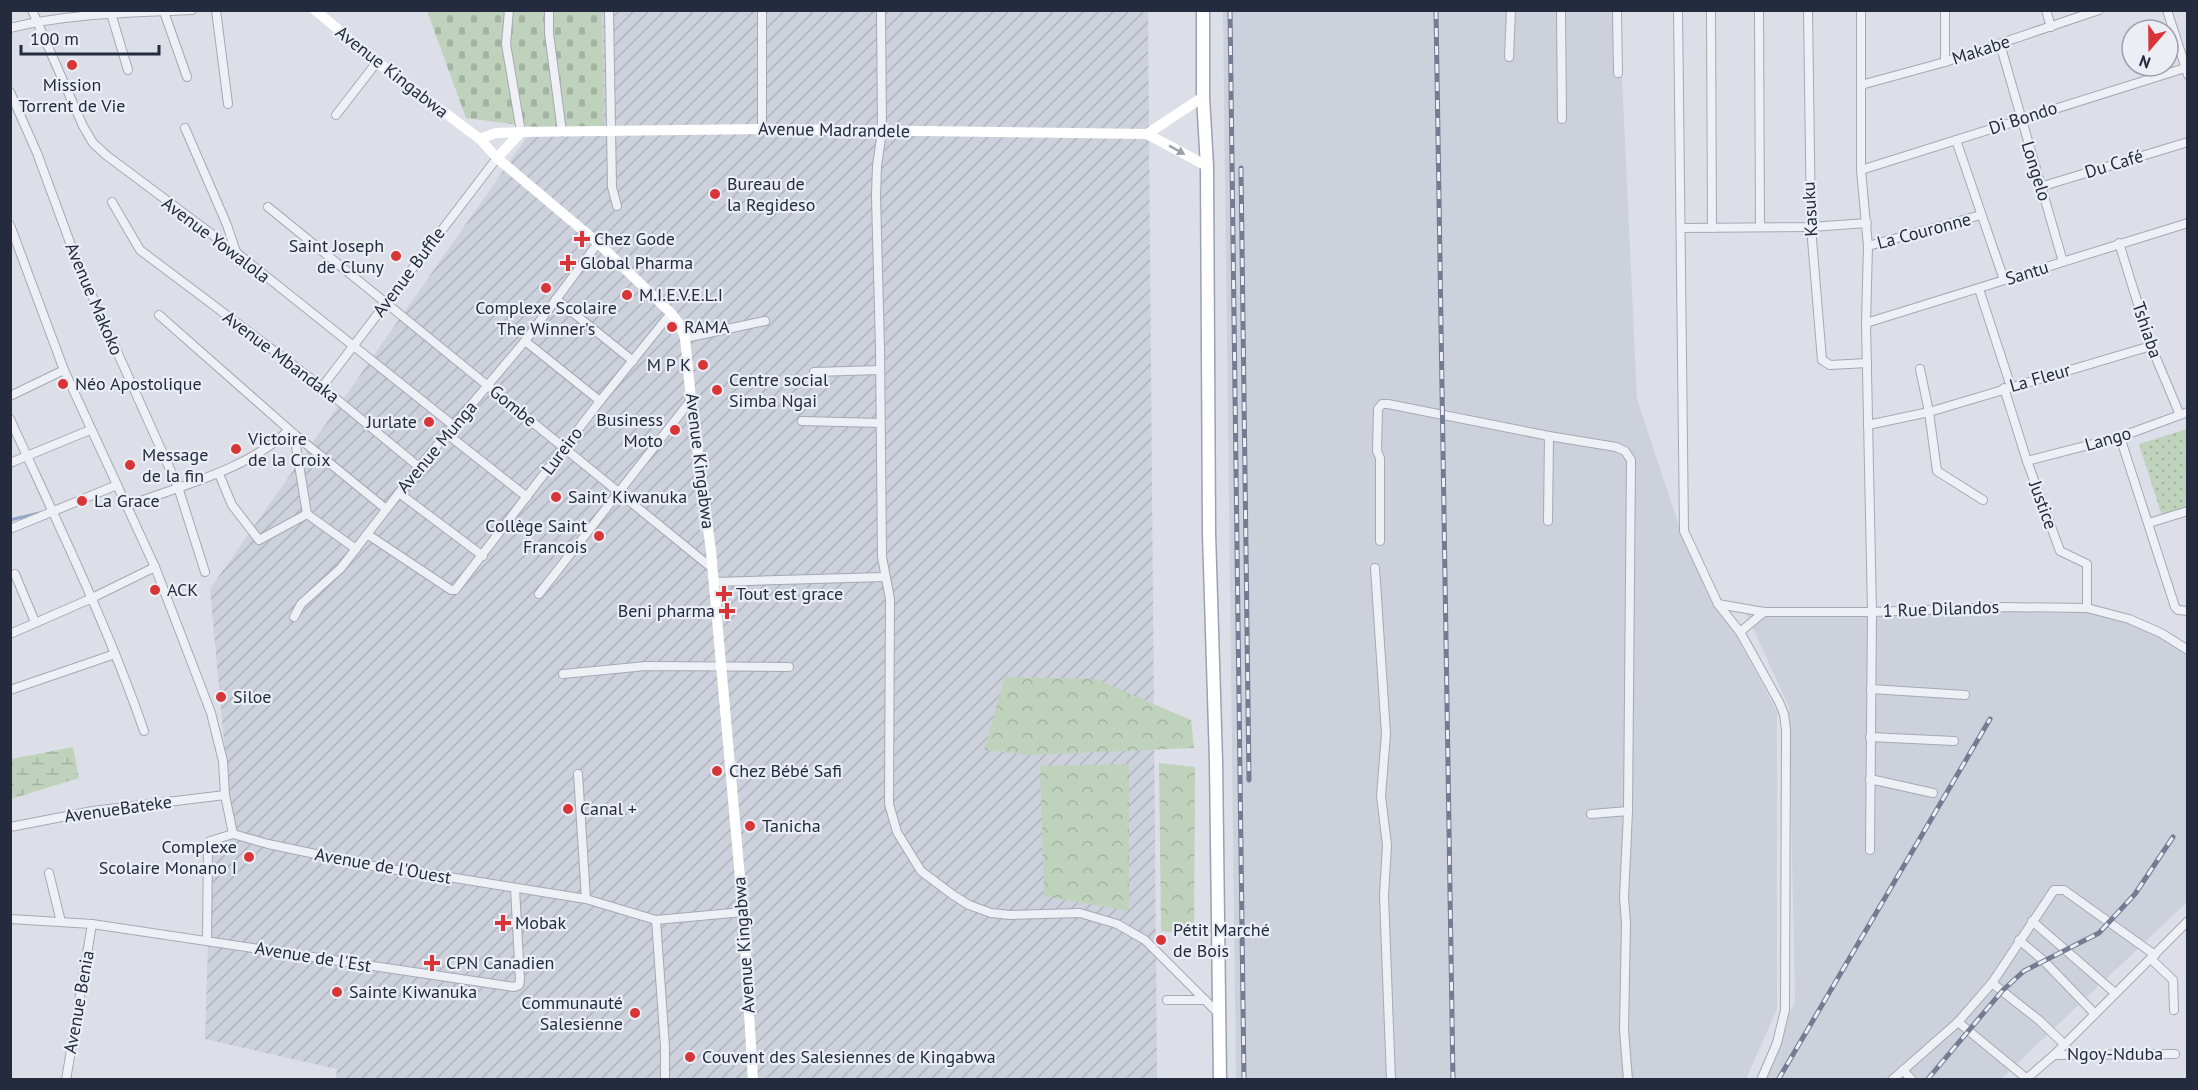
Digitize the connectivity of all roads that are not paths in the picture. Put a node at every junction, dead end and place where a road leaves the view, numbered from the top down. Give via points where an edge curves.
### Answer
1 (33, 10) edge
2 (192, 10) edge
3 (216, 10) edge
4 (315, 10) edge
5 (509, 10) edge
6 (549, 10) edge
7 (609, 10) edge
8 (762, 10) edge
9 (881, 10) edge
10 (1203, 10) edge
11 (1510, 10) edge
12 (1561, 10) edge
13 (1617, 10) edge
14 (1678, 10) edge
15 (1711, 10) edge
16 (1758, 10) edge
17 (1808, 10) edge
18 (1861, 10) edge
19 (1945, 10) edge
20 (2046, 10) edge
21 (2099, 10) edge
22 (2167, 10) edge
23 (111, 12) edge
24 (164, 12) edge
25 (36, 22) junction
26 (2051, 27) junction
27 (10, 28) edge
28 (2000, 44) junction
29 (1509, 57) dead end
30 (377, 62) junction
31 (1945, 62) junction
32 (128, 70) dead end
33 (2186, 71) edge
34 (1618, 73) dead end
35 (186, 77) dead end
36 (1861, 85) junction
37 (10, 92) edge
38 (1203, 97) junction
39 (228, 104) dead end
40 (336, 115) dead end
41 (1562, 119) dead end
42 (2020, 119) junction
43 (185, 128) dead end
44 (762, 129) junction
45 (610, 131) junction
46 (882, 131) junction
47 (521, 132) junction
48 (562, 132) junction
49 (1147, 134) junction
50 (480, 139) junction
51 (1956, 140) junction
52 (2187, 142) edge
53 (497, 158) junction
54 (1207, 166) junction
55 (1861, 170) junction
56 (2040, 187) junction
57 (112, 202) dead end
58 (617, 206) dead end
59 (268, 207) dead end
60 (1981, 215) junction
61 (1867, 223) junction
62 (2187, 223) edge
63 (10, 225) edge
64 (1760, 227) junction
65 (1810, 227) junction
66 (1681, 228) junction
67 (1712, 228) junction
68 (598, 243) junction
69 (2119, 243) junction
70 (1868, 246) junction
71 (237, 254) junction
72 (2063, 262) junction
73 (2004, 280) junction
74 (1979, 289) junction
75 (556, 298) junction
76 (386, 302) junction
77 (671, 313) junction
78 (159, 315) dead end
79 (765, 321) dead end
80 (1866, 323) junction
81 (685, 338) junction
82 (525, 341) junction
83 (2151, 346) junction
84 (352, 347) junction
85 (633, 361) junction
86 (1867, 363) junction
87 (1920, 369) dead end
88 (64, 370) junction
89 (880, 370) junction
90 (814, 372) dead end
91 (488, 386) junction
92 (322, 387) junction
93 (2008, 388) junction
94 (10, 396) edge
95 (691, 400) junction
96 (600, 401) junction
97 (1929, 412) junction
98 (2184, 413) edge
99 (10, 419) edge
100 (802, 421) dead end
101 (880, 423) junction
102 (1868, 425) junction
103 (454, 426) junction
104 (90, 430) junction
105 (291, 432) junction
106 (447, 434) junction
107 (1549, 436) junction
108 (2120, 437) junction
109 (565, 448) junction
110 (27, 456) junction
111 (2027, 461) junction
112 (10, 463) edge
113 (419, 467) junction
114 (219, 474) junction
115 (117, 485) junction
116 (178, 487) junction
117 (618, 492) junction
118 (399, 493) junction
119 (527, 497) junction
120 (1983, 500) dead end
121 (127, 506) junction
122 (386, 509) junction
123 (2187, 511) edge
124 (53, 512) junction
125 (308, 514) junction
126 (1548, 521) dead end
127 (2150, 523) junction
128 (10, 529) edge
129 (367, 534) junction
130 (1380, 541) dead end
131 (356, 549) junction
132 (483, 556) junction
133 (154, 567) junction
134 (1375, 568) dead end
135 (712, 569) junction
136 (206, 572) dead end
137 (15, 574) dead end
138 (884, 577) junction
139 (714, 582) junction
140 (538, 594) dead end
141 (90, 598) junction
142 (1718, 604) junction
143 (2087, 608) junction
144 (2187, 611) edge
145 (1764, 612) junction
146 (1872, 612) junction
147 (294, 617) dead end
148 (35, 622) junction
149 (1740, 632) junction
150 (10, 634) edge
151 (2187, 650) edge
152 (115, 654) junction
153 (722, 666) junction
154 (789, 667) dead end
155 (563, 674) dead end
156 (1871, 688) junction
157 (10, 690) edge
158 (1965, 695) dead end
159 (144, 731) dead end
160 (1870, 737) junction
161 (1954, 741) dead end
162 (578, 774) dead end
163 (1870, 779) junction
164 (1933, 793) dead end
165 (225, 795) junction
166 (1628, 811) junction
167 (1591, 814) dead end
168 (10, 826) edge
169 (233, 834) junction
170 (1870, 850) dead end
171 (49, 873) dead end
172 (515, 888) junction
173 (586, 899) junction
174 (743, 912) junction
175 (10, 919) edge
176 (656, 920) junction
177 (2032, 921) junction
178 (2187, 921) edge
179 (61, 922) junction
180 (92, 924) junction
181 (2019, 940) junction
182 (207, 941) junction
183 (2153, 957) junction
184 (1992, 983) junction
185 (2115, 993) junction
186 (1167, 1000) dead end
187 (1205, 1000) junction
188 (2174, 1010) dead end
189 (1217, 1012) junction
190 (2095, 1014) junction
191 (1959, 1022) junction
192 (2064, 1044) junction
193 (2175, 1054) dead end
194 (2055, 1055) junction
195 (1903, 1070) junction
196 (2025, 1079) edge
197 (66, 1080) edge
198 (665, 1080) edge
199 (753, 1080) edge
200 (1220, 1080) edge
201 (1391, 1080) edge
202 (1628, 1080) edge
203 (1761, 1080) edge
204 (1892, 1080) edge
205 (1912, 1080) edge

1 - 25 street, Avenue Yowalola
2 - 24 street
3 - 39 street
4 - 30 street, Avenue Kingabwa
5 - 47 street via 506,44
6 - 48 street
7 - 45 street
8 - 44 street
9 - 46 street
10 - 38 main road
11 - 29 street
12 - 41 street
13 - 34 street
14 - 66 street
15 - 67 street
16 - 64 street
17 - 65 street, Kasuku
18 - 36 street
19 - 31 street
20 - 26 street
21 - 26 street, Makabe
22 - 33 street
23 - 24 street
23 - 25 street
23 - 32 street
24 - 35 street
25 - 27 street
25 - 71 street, Avenue Yowalola via 93,142
26 - 28 street, Makabe
28 - 31 street, Makabe
28 - 42 street, Longelo
30 - 40 street
30 - 50 street, Avenue Kingabwa
31 - 36 street, Makabe
33 - 42 street, Di Bondo
36 - 55 street
37 - 116 street, Avenue Makoko via 79,267
38 - 49 street
38 - 54 main road
42 - 51 street, Di Bondo
42 - 56 street, Longelo
43 - 71 street
44 - 45 street, Avenue Madrandele
44 - 46 street, Avenue Madrandele
45 - 48 street, Avenue Madrandele
45 - 58 street via 612,187
46 - 49 street, Avenue Madrandele
46 - 89 street via 876,196
47 - 48 street, Avenue Madrandele
47 - 50 street, Avenue Madrandele
47 - 53 street
49 -> 54 street
50 - 53 street, Avenue Kingabwa
51 - 55 street, Di Bondo
51 - 60 street
52 - 56 street, Du Café
53 - 68 street, Avenue Kingabwa
53 - 76 street, Avenue Buffle
54 - 189 main road
55 - 61 street
56 - 72 street, Longelo
57 - 92 street, Avenue Mbandaka via 140,250
59 - 76 street, Gombe
60 - 70 street, La Couronne
60 - 73 street
61 - 65 street
61 - 70 street
62 - 69 street, Santu
63 - 88 street
64 - 65 street
64 - 67 street
65 - 86 street, Kasuku via 1822,360 1830,365
66 - 67 street
66 - 142 street via 1684,531
68 - 75 street, Avenue Munga
68 - 77 street, Avenue Kingabwa
69 - 72 street, Santu
69 - 83 street, Tshiaba
70 - 80 street
71 - 84 street, Avenue Yowalola
72 - 73 street, Santu
73 - 74 street, Santu
74 - 80 street, Santu
74 - 93 street, Justice
75 - 82 street, Avenue Munga
75 - 85 street
76 - 84 street, Avenue Buffle
76 - 91 street, Gombe
77 - 81 street, Avenue Kingabwa
77 - 85 street, Lureiro
78 - 105 street
79 - 81 street
80 - 86 street
81 - 95 street, Avenue Kingabwa
82 - 91 street, Avenue Munga
82 - 96 street
83 - 93 street, La Fleur
83 - 98 street, Tshiaba
84 - 92 street, Avenue Buffle
84 - 103 street, Avenue Yowalola
85 - 96 street, Lureiro
86 - 102 street
87 - 97 street
88 - 94 street
88 - 104 street
89 - 90 street
89 - 101 street
91 - 103 street, Avenue Munga
91 - 109 street, Gombe
92 - 113 street, Avenue Mbandaka
93 - 97 street, La Fleur
93 - 111 street, Justice
95 - 117 street
95 - 135 street, Avenue Kingabwa
96 - 109 street, Lureiro
97 - 102 street, La Fleur
97 - 120 street via 1938,471
98 - 108 street, Lango
99 - 110 street
100 - 101 street
101 - 138 street
102 - 146 street
103 - 106 street, Avenue Munga
104 - 110 street
104 - 115 street
105 - 114 street
105 - 122 street
105 - 125 street
106 - 113 street, Avenue Munga
106 - 119 street
107 - 126 street
107 - 130 street via 1382,404 1378,409 1377,451
107 - 166 street via 1616,447 1631,460
108 - 111 street, Lango
108 - 127 street
109 - 117 street, Gombe
109 - 119 street, Lureiro
110 - 112 street
110 - 124 street
111 - 143 street, Justice via 2060,551 2087,564
113 - 118 street, Avenue Munga
114 - 116 street
114 - 125 street via 232,505 259,540
115 - 121 street
115 - 124 street
116 - 121 street
116 - 136 street, Avenue Makoko
117 - 135 street, Gombe
117 - 140 street
118 - 122 street, Avenue Munga
118 - 132 street
119 - 132 street, Lureiro
121 - 133 street
122 - 129 street, Avenue Munga
123 - 127 street
124 - 128 street
124 - 141 street
125 - 131 street
127 - 144 street via 2175,607
129 - 131 street, Avenue Munga
129 - 132 street, Lureiro via 451,590 456,590
131 - 147 street, Avenue Munga via 301,604
133 - 141 street
133 - 165 street via 211,713 223,761
134 - 201 street via 1386,734 1381,796 1387,845 1384,896
135 - 139 street, Avenue Kingabwa
137 - 148 street
138 - 139 street
138 - 187 street via 890,598 889,804 897,832 921,871 969,905 991,913 1080,913 1117,924 1145,940
139 - 153 street, Avenue Kingabwa
141 - 148 street
141 - 152 street
142 - 145 street, 1 Rue Dilandos
142 - 149 street
143 - 146 street, 1 Rue Dilandos
143 - 151 street, 1 Rue Dilandos via 2129,619
145 - 146 street, 1 Rue Dilandos
145 - 149 street
146 - 156 street
148 - 150 street
149 - 203 street via 1779,702 1786,730 1785,1010 1777,1043
152 - 157 street
152 - 159 street
153 - 154 street
153 - 155 street via 646,666
153 - 174 street, Avenue Kingabwa
156 - 158 street
156 - 160 street
160 - 161 street
160 - 163 street
162 - 173 street
163 - 164 street
163 - 170 street
165 - 168 street, AvenueBateke via 93,811
165 - 169 street
166 - 167 street
166 - 202 street via 1624,1030
169 - 172 street, Avenue de l'Ouest via 387,869
169 - 182 street via 208,844
171 - 179 street
172 - 173 street, Avenue de l'Ouest
172 - 182 street, Avenue de l'Est via 520,980 514,987
173 - 176 street, Avenue de l'Ouest
174 - 176 street, Avenue de l'Ouest
174 - 199 street, Avenue Kingabwa
175 - 179 street, Avenue de l'Est
176 - 198 street
177 - 181 street
177 - 183 street via 2054,890 2064,890
177 - 185 street
178 - 183 street
179 - 180 street, Avenue de l'Est
180 - 182 street, Avenue de l'Est
180 - 197 street, Avenue Benia
181 - 184 street
181 - 190 street
183 - 185 street
183 - 188 street via 2173,980
184 - 191 street
184 - 192 street, Ngoy-Nduba
185 - 190 street
186 - 187 street
187 - 189 street
189 - 200 main road
190 - 192 street
191 - 195 street
191 - 196 street
192 - 194 street
193 - 194 street, Ngoy-Nduba
194 - 196 street
195 - 204 street
195 - 205 street

